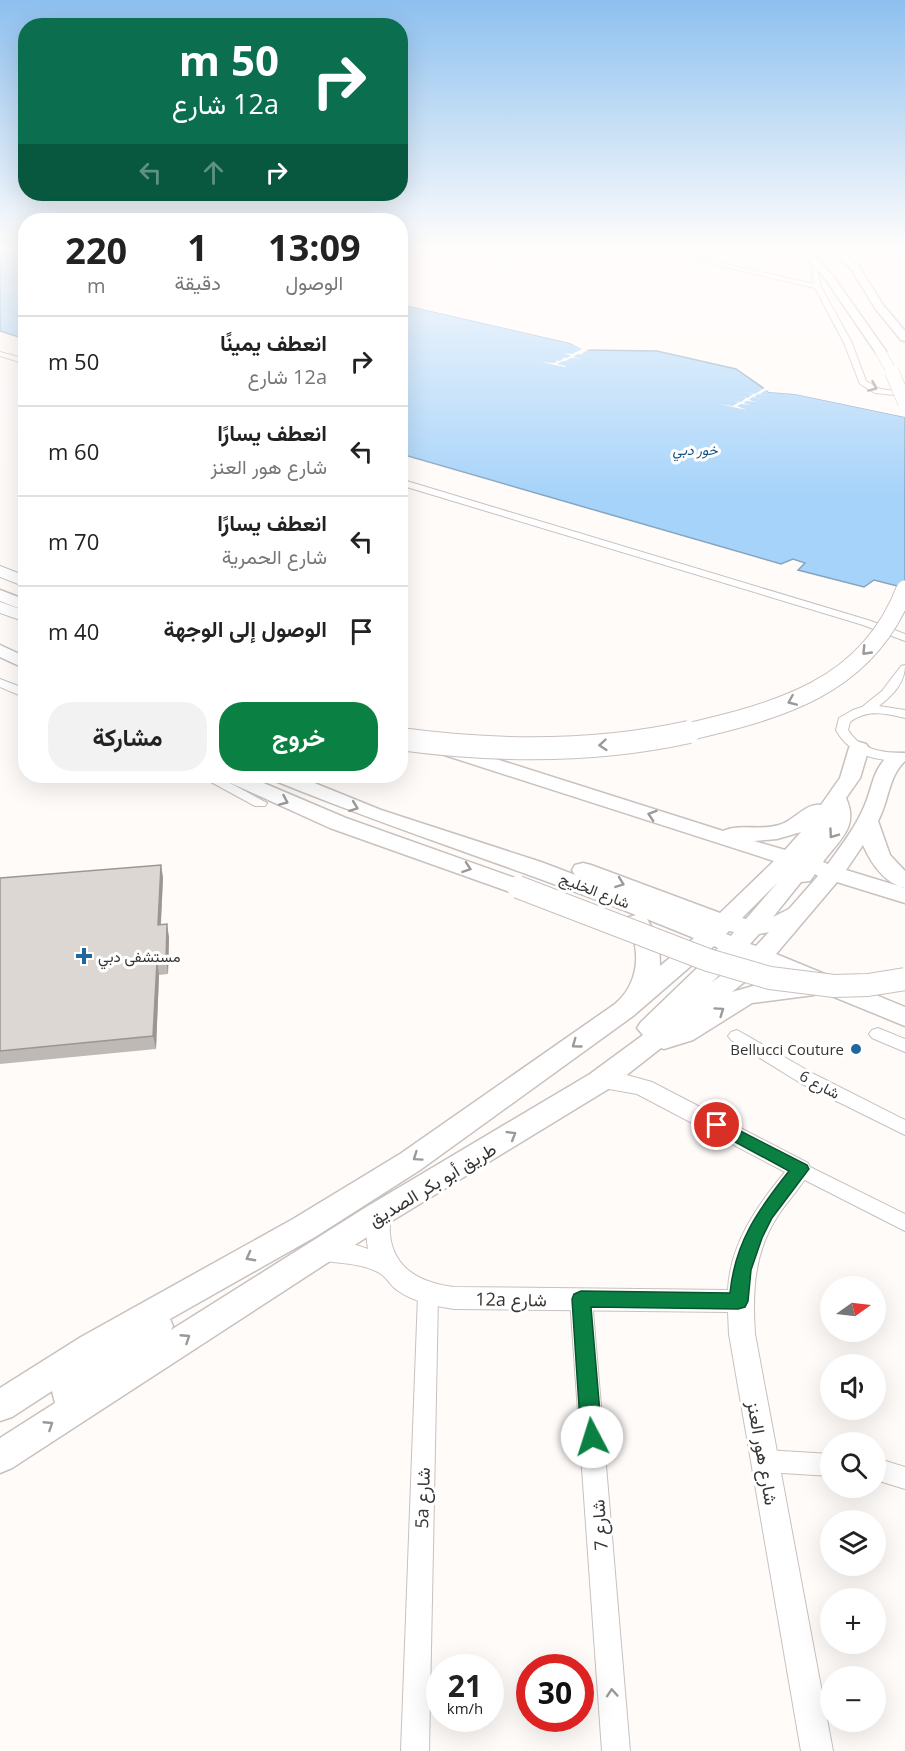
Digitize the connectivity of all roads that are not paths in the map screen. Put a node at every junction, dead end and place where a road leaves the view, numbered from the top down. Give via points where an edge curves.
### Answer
1 (842, 332) edge
2 (866, 332) edge
3 (0, 354) edge
4 (18, 360) edge
5 (905, 394) edge
6 (905, 403) edge
7 (408, 484) edge
8 (0, 571) edge
9 (18, 579) edge
10 (0, 585) edge
11 (905, 589) edge
12 (18, 592) edge
13 (0, 595) edge
14 (18, 603) edge
15 (0, 607) edge
16 (18, 614) edge
17 (903, 638) edge
18 (0, 650) edge
19 (18, 660) edge
20 (905, 669) edge
21 (905, 678) edge
22 (18, 679) edge
23 (1, 680) edge
24 (18, 690) edge
25 (871, 710) junction
26 (905, 714) edge
27 (408, 738) edge
28 (408, 739) edge
29 (859, 748) junction
30 (901, 757) edge
31 (221, 783) edge
32 (247, 783) edge
33 (298, 783) edge
34 (836, 799) junction
35 (260, 803) dead end
36 (867, 821) junction
37 (403, 825) junction
38 (708, 833) junction
39 (533, 867) junction
40 (808, 874) junction
41 (905, 880) edge
42 (905, 896) edge
43 (905, 906) edge
44 (798, 913) junction
45 (758, 926) junction
46 (717, 930) junction
47 (735, 946) junction
48 (761, 956) junction
49 (905, 979) edge
50 (845, 992) junction
51 (624, 1010) junction
52 (905, 1017) edge
53 (878, 1034) dead end
54 (737, 1036) dead end
55 (649, 1044) junction
56 (905, 1046) edge
57 (600, 1082) junction
58 (905, 1128) edge
59 (801, 1169) junction
60 (379, 1215) junction
61 (905, 1223) edge
62 (322, 1251) junction
63 (389, 1267) junction
64 (221, 1273) junction
65 (428, 1295) junction
66 (581, 1299) junction
67 (738, 1301) junction
68 (0, 1406) edge
69 (79, 1406) junction
70 (0, 1457) edge
71 (765, 1461) junction
72 (820, 1464) edge
73 (886, 1472) edge
74 (905, 1478) edge
75 (415, 1751) edge
76 (616, 1751) edge
77 (817, 1751) edge

1 -> 5 street via 866,385 878,391
2 - 6 main road, bridge
3 - 4 street
7 - 17 street via 867,623
8 - 9 highway
10 - 12 main road
11 -> 27 main road, bridge via 881,635 843,674 766,712 649,740 582,747 460,746
13 - 14 main road
15 - 16 highway
18 - 19 main road
20 - 25 street
21 - 25 street via 898,694
22 - 23 main road
23 - 24 street
25 - 26 street
25 - 29 street via 847,717 842,725 846,737
38 -> 28 main road
29 - 30 street
29 - 34 main road via 854,768
30 - 36 main road via 881,776 876,803
31 - 35 street
32 -> 49 main road, bridge via 338,823 518,886 745,973 830,986
33 -> 37 main road, شارع الخليج
34 - 38 main road via 823,804 801,826 792,829 773,833
34 -> 40 main road via 842,819
36 - 40 main road
36 - 41 main road via 877,855
37 - 39 main road, شارع الخليج
37 -> 46 main road via 467,831 622,884
38 - 40 main road
39 - 46 main road, شارع الخليج
39 - 51 main road via 558,885 624,912 646,933 650,953 647,970 639,990
40 - 42 main road
40 - 43 main road
40 - 44 main road, طريق أبو بكر الصديق
40 - 45 main road
40 - 46 main road, طريق أبو بكر الصديق via 753,894
44 - 45 main road
44 - 48 main road, طريق أبو بكر الصديق
45 - 46 main road
45 - 47 main road
45 - 48 main road
46 - 47 main road, شارع الخليج
46 - 51 main road, طريق أبو بكر الصديق
47 - 48 main road, شارع الخليج
47 - 55 main road via 651,1026
48 - 50 main road, شارع الخليج
48 - 55 main road, طريق أبو بكر الصديق
50 - 52 main road, شارع الخليج
55 -> 50 main road via 691,1031 749,995 784,989
51 -> 64 main road, طريق أبو بكر الصديق via 410,1162 304,1228
53 - 56 street
54 - 58 street, شارع 6 via 808,1079
55 - 57 main road, طريق أبو بكر الصديق
57 - 59 street via 634,1084
60 -> 57 main road, طريق أبو بكر الصديق
59 - 61 street
59 - 67 street, شارع هور العنز via 765,1214 753,1238 741,1270
60 - 62 main road, طريق أبو بكر الصديق
60 - 63 street via 378,1241
62 - 63 street via 357,1255
69 -> 62 main road, طريق أبو بكر الصديق
63 - 65 street via 412,1288
64 - 68 main road, طريق أبو بكر الصديق
64 - 69 main road via 175,1313 72,1384 68,1398
65 - 66 street, 12a شارع
65 - 75 street, 5a شارع
66 - 67 street, 12a شارع
76 -> 66 street, شارع 7
67 - 71 street, شارع هور العنز
70 -> 69 main road, طريق أبو بكر الصديق
71 - 72 street
71 - 77 street, شارع هور العنز
73 - 74 street

